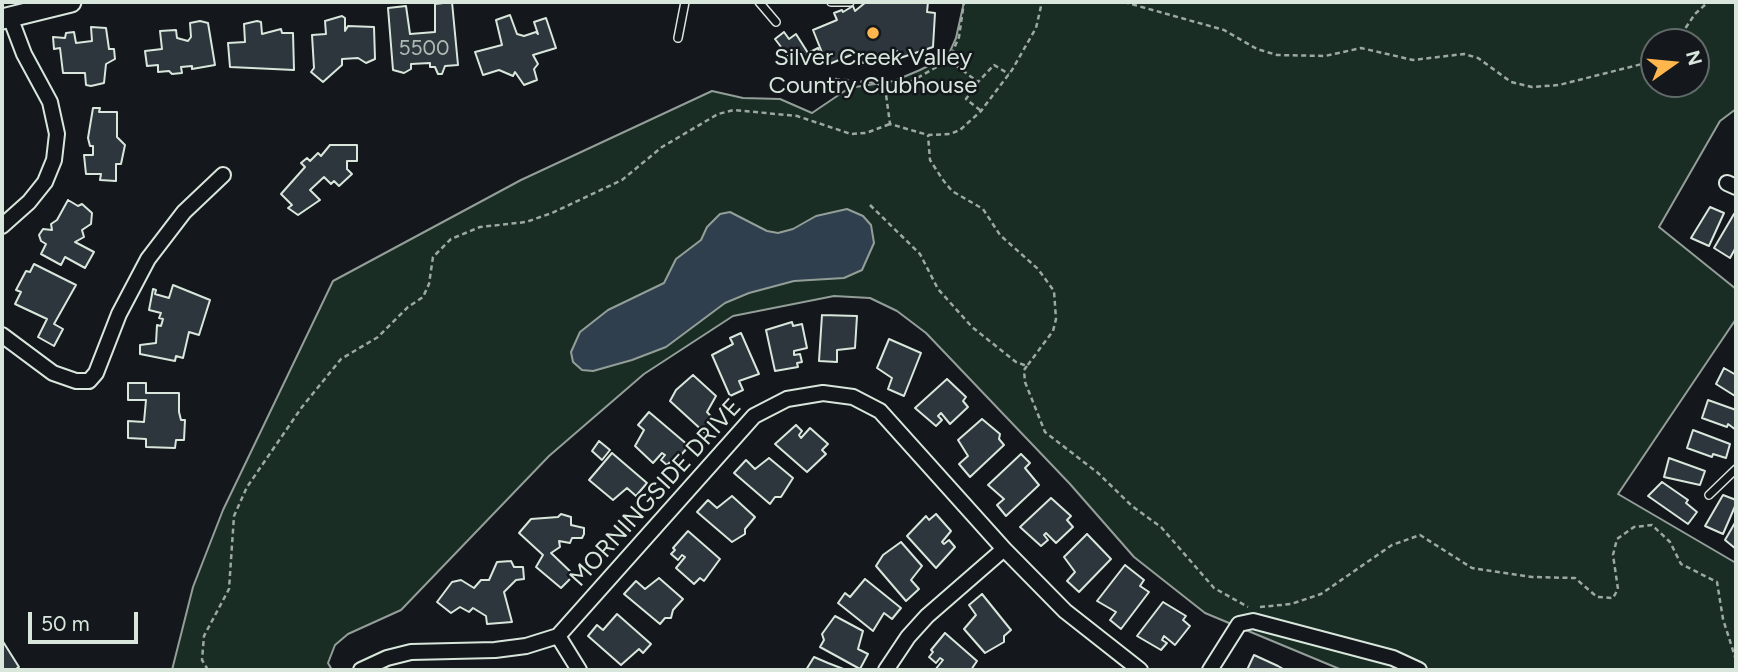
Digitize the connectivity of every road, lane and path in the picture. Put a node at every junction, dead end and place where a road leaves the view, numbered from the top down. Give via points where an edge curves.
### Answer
1 (71, 2) edge
2 (685, 2) edge
3 (760, 2) edge
4 (831, 2) edge
5 (850, 2) edge
6 (964, 2) edge
7 (1042, 2) edge
8 (1124, 2) edge
9 (1708, 2) edge
10 (6, 18) edge
11 (776, 22) dead end
12 (1686, 28) edge
13 (678, 38) dead end
14 (949, 60) junction
15 (1640, 65) edge
16 (1009, 75) junction
17 (835, 79) dead end
18 (978, 82) junction
19 (885, 88) junction
20 (981, 111) junction
21 (890, 124) junction
22 (928, 135) junction
23 (223, 175) dead end
24 (870, 205) dead end
25 (2, 226) edge
26 (2, 335) edge
27 (1027, 366) junction
28 (1736, 469) edge
29 (1709, 495) dead end
30 (1004, 549) junction
31 (1249, 608) junction
32 (1258, 622) junction
33 (558, 636) junction
34 (1736, 660) edge
35 (208, 670) edge
36 (361, 670) edge
37 (579, 670) edge
38 (886, 670) edge
39 (1140, 670) edge
40 (1210, 670) edge
41 (1419, 670) edge

1 - 10 street
2 - 13 lane
3 - 11 lane
4 - 5 lane
6 - 14 path via 959,37
7 - 16 path via 1036,28
8 - 15 path via 1224,30 1277,55 1325,57 1361,48 1413,60 1464,54 1478,58 1511,82 1532,87 1559,85
9 - 12 path
10 - 25 street via 53,110 57,143 45,183
14 - 18 path
14 - 19 path via 912,81
16 - 18 path via 995,65
16 - 20 path
17 - 19 path
18 - 20 path via 966,99
19 - 21 path
20 - 22 path via 960,130
21 - 22 path
21 - 35 path via 851,134 797,116 734,110 718,114 662,147 622,180 552,213 526,222 480,227 451,239 433,257 423,297 377,337 341,359 247,487 234,516 229,589 204,636 202,660
22 - 27 path via 930,160 943,180 952,191 983,209 1000,235 1054,291 1053,331
23 - 26 street via 184,212 148,259 89,381 53,373
24 - 27 path via 920,254 937,289 972,327
27 - 31 path via 1025,382 1045,432 1161,527 1214,589
28 - 29 lane
30 - 33 street, MORNINGSIDE DRIVE via 880,411 847,396 803,395 771,405 750,420
30 - 38 street via 927,616
30 - 39 street, MORNINGSIDE DRIVE via 1065,611
31 - 32 path
31 - 34 path via 1284,605 1321,594 1392,545 1420,535 1472,568 1575,578 1597,597 1613,598 1618,589 1613,555 1617,539 1634,527 1652,525 1670,542 1681,564 1717,582
32 - 40 street via 1239,624
32 - 41 street via 1393,658
33 - 36 street via 495,650 411,652
33 - 37 street

